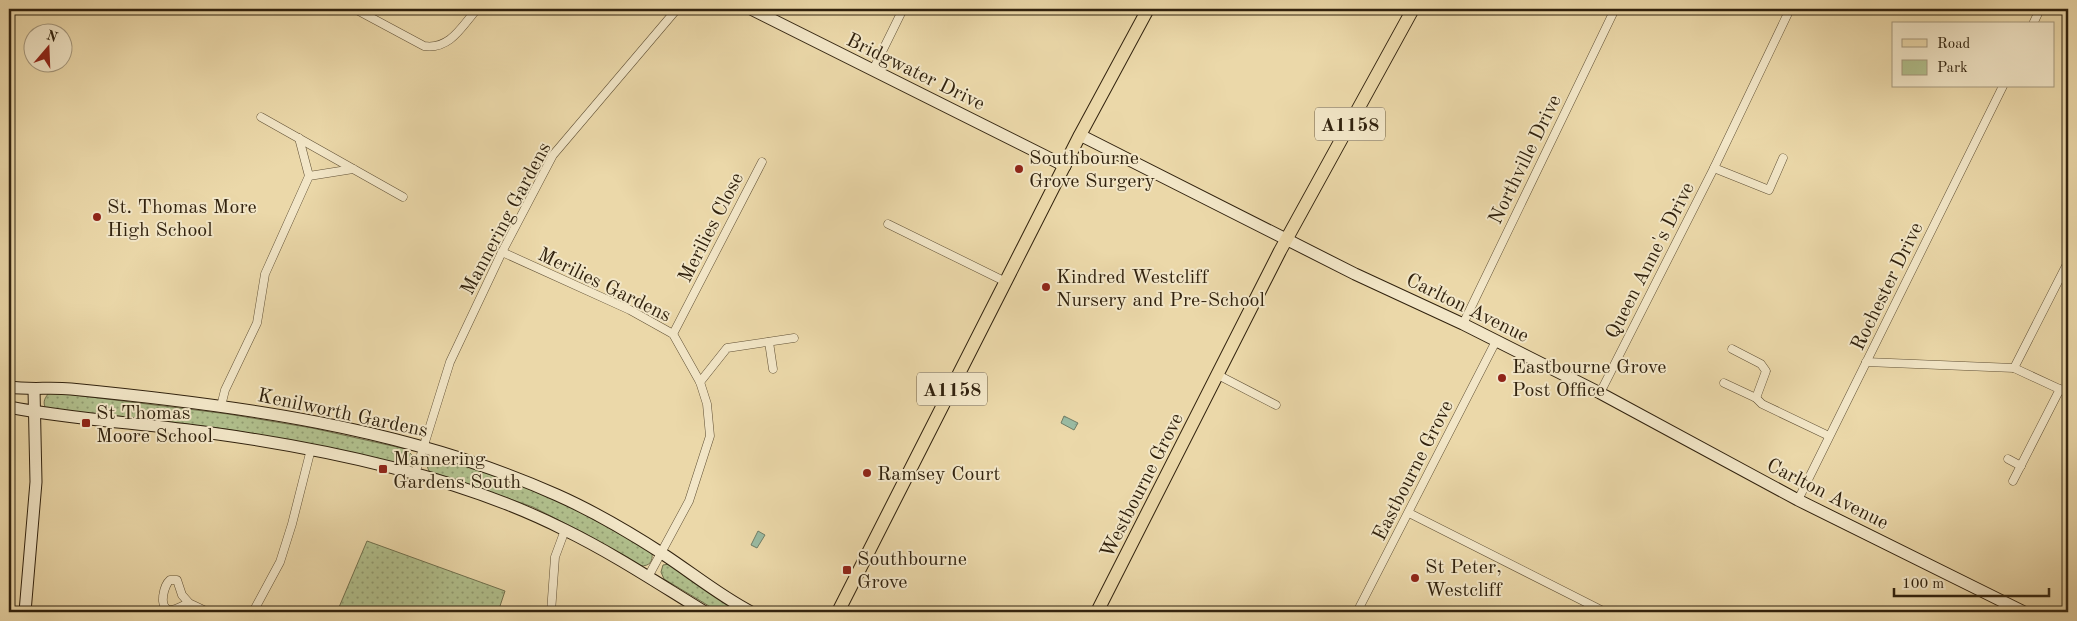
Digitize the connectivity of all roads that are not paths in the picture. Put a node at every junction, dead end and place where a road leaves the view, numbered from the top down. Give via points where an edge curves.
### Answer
1 (356, 9) edge
2 (477, 9) edge
3 (677, 9) edge
4 (751, 9) edge
5 (903, 9) edge
6 (1148, 9) edge
7 (1413, 9) edge
8 (1615, 9) edge
9 (1790, 9) edge
10 (2040, 9) edge
11 (2034, 22) edge
12 (873, 70) junction
13 (2002, 88) edge
14 (261, 117) dead end
15 (1080, 135) junction
16 (299, 138) junction
17 (1783, 158) dead end
18 (762, 162) dead end
19 (1065, 166) junction
20 (1714, 168) junction
21 (353, 169) junction
22 (309, 176) junction
23 (403, 197) dead end
24 (888, 224) dead end
25 (1287, 240) junction
26 (502, 252) junction
27 (2068, 262) edge
28 (1006, 282) junction
29 (1462, 324) junction
30 (673, 334) junction
31 (794, 338) dead end
32 (769, 342) junction
33 (1496, 342) junction
34 (1732, 349) dead end
35 (1866, 362) junction
36 (2014, 368) junction
37 (773, 369) dead end
38 (1218, 375) junction
39 (700, 382) junction
40 (1724, 383) dead end
41 (9, 387) edge
42 (2060, 389) junction
43 (34, 390) junction
44 (1600, 393) junction
45 (2068, 393) edge
46 (1756, 398) junction
47 (1276, 405) dead end
48 (220, 406) junction
49 (9, 407) edge
50 (35, 412) junction
51 (1829, 436) junction
52 (423, 447) junction
53 (311, 449) junction
54 (2008, 459) dead end
55 (2021, 466) junction
56 (415, 474) junction
57 (2013, 481) dead end
58 (1798, 500) junction
59 (1409, 513) junction
60 (565, 530) junction
61 (661, 553) junction
62 (648, 577) junction
63 (189, 604) dead end
64 (25, 612) edge
65 (208, 612) edge
66 (254, 612) edge
67 (552, 612) edge
68 (705, 612) edge
69 (751, 612) edge
70 (838, 612) edge
71 (1097, 612) edge
72 (1357, 612) edge
73 (1605, 612) edge
74 (2024, 612) edge

1 - 2 street via 424,46 434,48 449,41
3 - 26 street, Mannering Gardens via 553,155
4 - 12 street, Bridgwater Drive
5 - 12 street
6 - 15 main road, A1158
7 - 25 main road, Westbourne Grove / A1158
8 - 29 street, Northville Drive
9 - 20 street, Queen Anne's Drive
10 - 11 street
12 - 19 street, Bridgwater Drive
13 - 35 street, Rochester Drive
14 - 16 street
15 - 19 main road, A1158
15 - 25 street, Carlton Avenue
16 - 21 street
16 - 22 street
17 - 20 street, Queen Anne's Drive via 1769,190
18 - 30 street, Merilies Close
19 - 28 main road, A1158
20 - 44 street, Queen Anne's Drive
21 - 22 street
21 - 23 street
22 - 48 street via 265,274 256,324
24 - 28 street
25 - 29 street, Carlton Avenue
25 - 38 main road, Westbourne Grove / A1158
26 - 30 street, Merilies Gardens via 630,310
26 - 52 street, Mannering Gardens via 450,362
27 - 36 street
28 - 70 main road, A1158
29 - 33 street, Carlton Avenue
30 - 39 street, Merilies Gardens
31 - 32 street
32 - 37 street
32 - 39 street via 727,348
33 - 44 street, Carlton Avenue
33 - 59 street, Eastbourne Grove
34 - 46 street via 1762,364 1766,370
35 - 36 street
35 - 51 street, Rochester Drive
36 - 42 street
38 - 47 street
38 - 71 main road, Westbourne Grove / A1158
39 - 61 street, Merilies Gardens via 707,404 710,436 689,500
40 - 46 street
41 - 43 street, Kenilworth Gardens
42 - 45 street
42 - 55 street
43 - 48 street, Kenilworth Gardens via 51,387
43 - 50 street
44 - 58 street, Carlton Avenue
46 - 51 street via 1762,404
48 - 52 street, Kenilworth Gardens via 332,426
49 - 50 street
50 - 53 street via 211,433
50 - 64 street via 36,482
51 - 58 street, Rochester Drive
52 - 56 street, Mannering Gardens
52 - 61 street, Kenilworth Gardens via 558,495
53 - 56 street
53 - 66 street via 280,562
54 - 55 street
55 - 57 street
56 - 60 street via 468,490
58 - 74 street, Carlton Avenue
59 - 72 street, Eastbourne Grove
59 - 73 street
60 - 62 street
60 - 67 street via 555,556
61 - 62 street, Merilies Gardens
61 - 69 street, Kenilworth Gardens
62 - 68 street
63 - 65 street

